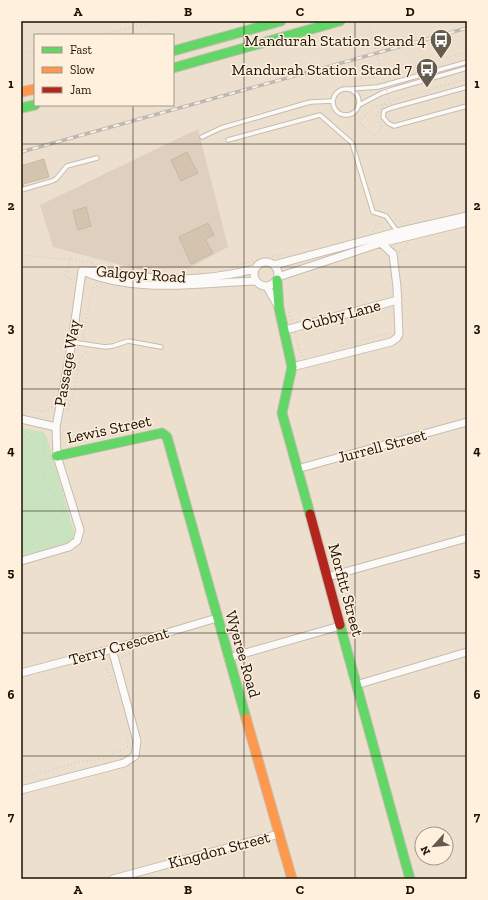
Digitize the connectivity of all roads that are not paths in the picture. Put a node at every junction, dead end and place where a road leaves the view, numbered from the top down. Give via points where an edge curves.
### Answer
1 (281, 21) edge
2 (340, 21) edge
3 (174, 51) edge
4 (467, 62) edge
5 (174, 68) edge
6 (467, 68) edge
7 (467, 88) edge
8 (34, 89) edge
9 (350, 89) junction
10 (21, 92) edge
11 (333, 101) junction
12 (34, 105) edge
13 (359, 105) junction
14 (467, 106) edge
15 (21, 108) edge
16 (202, 137) dead end
17 (228, 140) dead end
18 (97, 158) dead end
19 (21, 190) edge
20 (467, 216) edge
21 (467, 222) edge
22 (397, 235) junction
23 (381, 242) junction
24 (392, 252) junction
25 (274, 265) junction
26 (254, 269) junction
27 (82, 271) joint
28 (278, 278) junction
29 (188, 281) junction
30 (256, 281) junction
31 (267, 287) junction
32 (398, 300) junction
33 (279, 308) junction
34 (285, 330) junction
35 (72, 342) junction
36 (160, 347) dead end
37 (292, 367) junction
38 (21, 418) edge
39 (467, 422) edge
40 (56, 427) junction
41 (167, 437) joint
42 (57, 456) junction
43 (297, 469) junction
44 (467, 538) edge
45 (21, 561) edge
46 (327, 577) junction
47 (217, 618) junction
48 (340, 626) junction
49 (112, 649) junction
50 (467, 652) edge
51 (228, 658) junction
52 (21, 673) edge
53 (356, 685) junction
54 (21, 790) edge
55 (279, 834) junction
56 (113, 879) edge
57 (292, 879) edge
58 (410, 879) edge

1 - 3 main road
2 - 5 main road
4 - 9 lane via 378,87
6 - 13 lane via 382,93
7 - 14 lane via 391,108 384,111 383,117 394,126
8 - 10 main road
9 - 11 lane via 338,91
9 - 13 lane via 359,97
11 - 13 lane via 335,110 346,116 355,113
11 - 16 lane via 311,102 221,128
12 - 15 main road
17 - 22 lane via 320,115 352,143 373,212 386,216
18 - 19 lane via 67,166 52,181
20 - 22 street
21 - 22 street
22 - 23 street
22 - 24 street
22 - 25 street
23 - 24 street
23 - 28 street
24 - 32 street
25 - 26 street via 265,262
25 - 28 street
26 - 29 street, Galgoyl Road
26 - 30 street
27 - 29 street, Galgoyl Road via 99,270
27 - 35 street, Passage Way
28 - 31 street via 272,286
28 - 33 main road, Morfitt Street
29 - 30 street, Galgoyl Road
30 - 31 street
31 - 33 street, Morfitt Street
32 - 34 street, Cubby Lane
32 - 37 street via 398,338 391,342
33 - 34 main road, Morfitt Street
34 - 37 main road, Morfitt Street
35 - 36 lane via 105,347 128,341
35 - 40 street, Passage Way
37 - 43 main road, Morfitt Street via 282,413
38 - 40 street
39 - 43 street, Jurrell Street
40 - 42 street, Passage Way
41 - 42 main road, Lewis Street via 157,434
41 - 47 main road, Wyeree Road
42 - 45 street, Passage Way via 80,530 77,541 69,547
43 - 46 main road, Morfitt Street
44 - 46 street
46 - 48 main road, Morfitt Street
47 - 49 street, Terry Crescent
47 - 51 main road, Wyeree Road
48 - 51 street
48 - 53 main road, Morfitt Street
49 - 52 street, Terry Crescent
49 - 54 street via 137,741 135,756 124,763
50 - 53 street
51 - 55 main road, Wyeree Road
53 - 58 main road, Morfitt Street
55 - 56 street, Kingdon Street
55 - 57 main road, Wyeree Road

